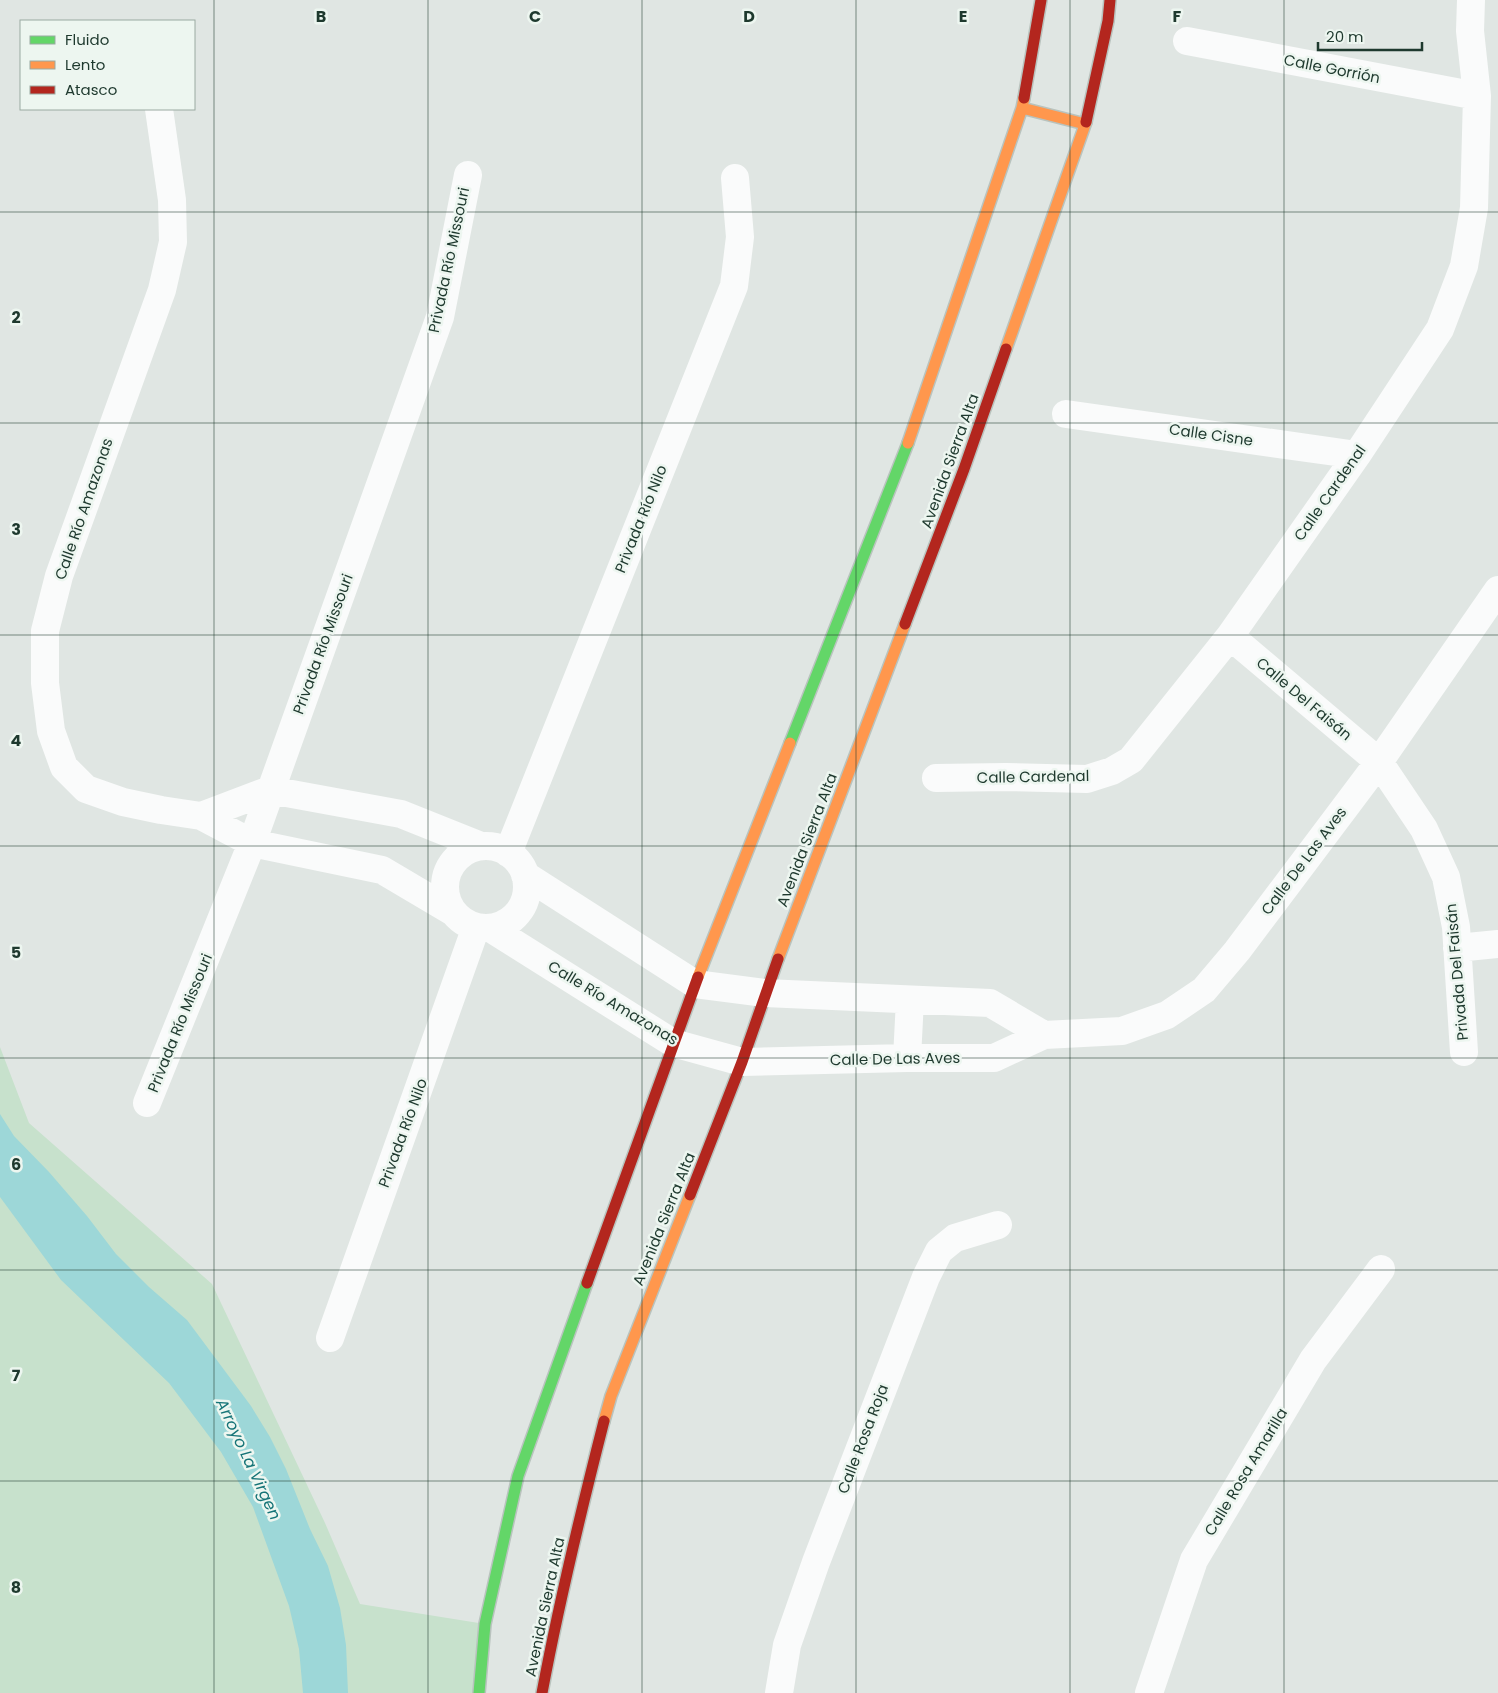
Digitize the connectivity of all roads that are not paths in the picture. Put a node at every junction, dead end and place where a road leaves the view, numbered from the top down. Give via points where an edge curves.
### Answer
1 (1041, 0) edge
2 (1110, 0) edge
3 (1471, 0) edge
4 (1187, 42) dead end
5 (1476, 96) junction
6 (1022, 108) junction
7 (158, 110) edge
8 (1085, 124) junction
9 (468, 175) dead end
10 (735, 178) dead end
11 (1066, 414) dead end
12 (1357, 455) junction
13 (1498, 590) edge
14 (1230, 636) junction
15 (1379, 762) junction
16 (936, 778) dead end
17 (270, 790) junction
18 (202, 816) junction
19 (252, 842) junction
20 (481, 846) junction
21 (508, 853) junction
22 (525, 876) junction
23 (453, 912) junction
24 (483, 928) junction
25 (1498, 944) edge
26 (1457, 948) junction
27 (695, 984) junction
28 (765, 993) junction
29 (910, 1000) junction
30 (1044, 1035) junction
31 (673, 1043) junction
32 (1464, 1052) dead end
33 (907, 1058) junction
34 (742, 1062) junction
35 (147, 1103) dead end
36 (998, 1225) dead end
37 (1381, 1269) dead end
38 (330, 1338) dead end
39 (479, 1693) edge
40 (542, 1693) edge
41 (779, 1693) edge
42 (1149, 1693) edge

1 - 6 street
2 - 8 street, Avenida Sierra Alta
3 - 5 street, Calle Cardenal via 1470,31
4 - 5 street, Calle Gorrión
5 - 12 street, Calle Cardenal via 1474,208 1464,266 1440,329
6 - 8 street
6 - 27 street via 907,447
7 - 18 street, Calle Río Amazonas via 172,200 173,242 162,290 60,576 45,631 45,683 51,731 64,767 86,789 123,802
8 - 28 street, Avenida Sierra Alta via 964,469
9 - 17 street, Privada Río Missouri via 440,317
10 - 21 street, Privada Río Nilo via 740,237 734,286
11 - 12 street, Calle Cisne
12 - 14 street, Calle Cardenal
13 - 15 street, Calle De Las Aves
14 - 15 street, Calle Del Faisán
14 - 16 street, Calle Cardenal via 1131,760 1112,771 1087,779
15 - 26 street, Privada Del Faisán via 1424,829 1446,876
15 - 30 street, Calle De Las Aves via 1204,990 1167,1015 1122,1031
17 - 18 street, Calle Río Amazonas
17 - 19 street, Privada Río Missouri
17 - 20 street via 401,814
18 - 19 street, Calle Río Amazonas
19 - 23 street, Calle Río Amazonas via 382,870
19 - 35 street, Privada Río Missouri
20 - 21 street via 495,847
20 - 23 street via 456,859 448,871 445,892
21 - 22 street
22 - 24 street via 527,890 516,916 504,924
22 - 27 street
23 - 24 street via 463,922
24 - 31 street, Calle Río Amazonas
24 - 38 street, Privada Río Nilo
25 - 26 street
26 - 32 street, Privada Del Faisán
27 - 28 street
27 - 31 street
28 - 29 street
28 - 34 street, Avenida Sierra Alta
29 - 30 street via 990,1003
29 - 33 street
30 - 33 street, Calle De Las Aves via 994,1058
31 - 34 street, Calle Río Amazonas
31 - 39 street via 518,1476 485,1624
33 - 34 street, Calle De Las Aves
34 - 40 street, Avenida Sierra Alta via 611,1396 552,1638
36 - 41 street, Calle Rosa Roja via 955,1238 939,1251 926,1277 816,1562 787,1645
37 - 42 street, Calle Rosa Amarilla via 1313,1360 1194,1560

